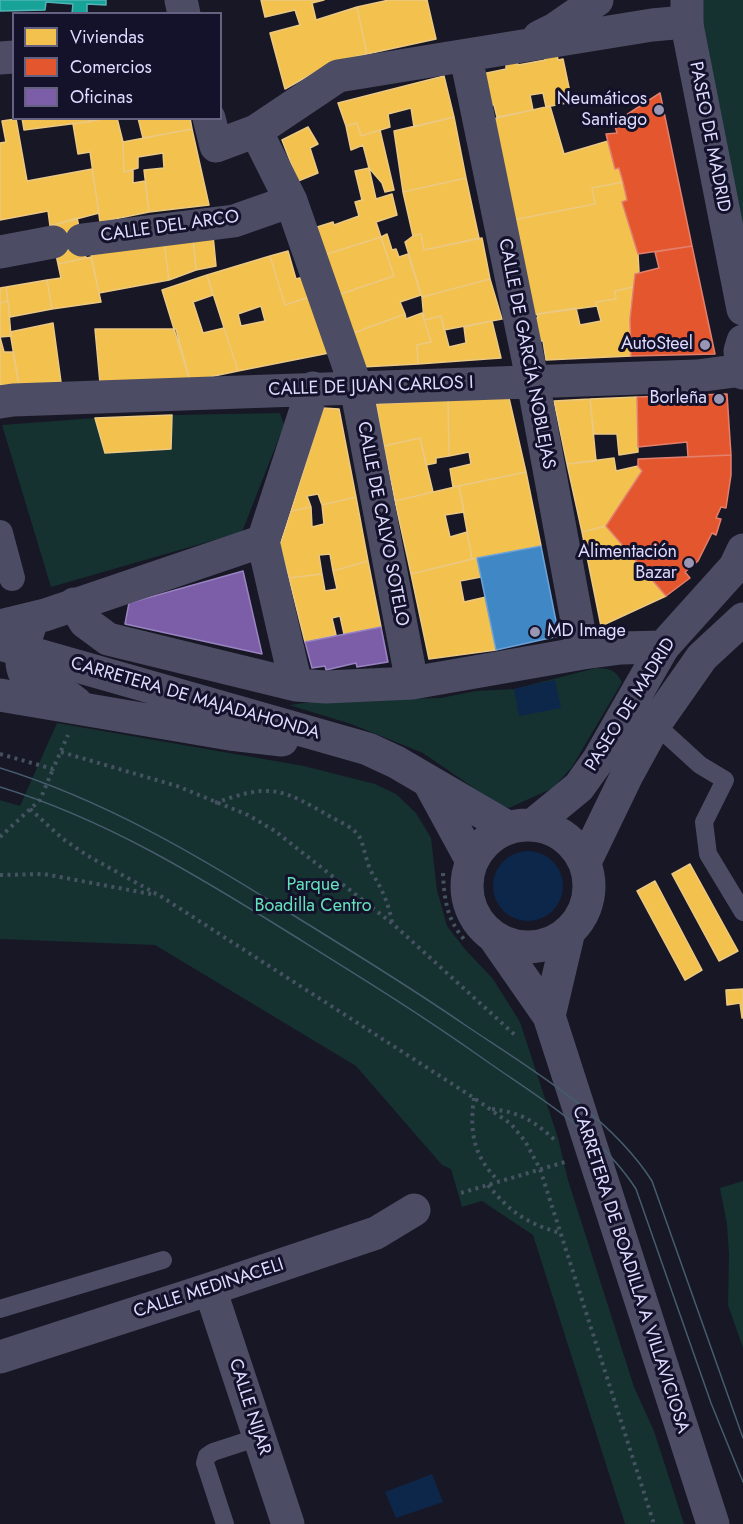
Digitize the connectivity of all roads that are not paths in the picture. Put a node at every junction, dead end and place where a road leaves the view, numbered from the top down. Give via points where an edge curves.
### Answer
1 (597, 0) edge
2 (687, 12) edge
3 (515, 48) junction
4 (466, 57) junction
5 (210, 120) edge
6 (256, 131) junction
7 (291, 201) junction
8 (0, 252) edge
9 (743, 309) edge
10 (743, 361) edge
11 (533, 381) junction
12 (356, 387) junction
13 (313, 388) junction
14 (0, 402) edge
15 (0, 533) edge
16 (263, 541) junction
17 (743, 550) edge
18 (12, 578) dead end
19 (74, 604) junction
20 (32, 618) junction
21 (0, 626) edge
22 (736, 630) edge
23 (11, 647) edge
24 (663, 647) junction
25 (583, 652) junction
26 (412, 683) junction
27 (296, 686) junction
28 (0, 694) edge
29 (77, 721) junction
30 (655, 724) junction
31 (368, 749) junction
32 (429, 782) junction
33 (522, 826) junction
34 (585, 862) junction
35 (458, 866) junction
36 (743, 912) edge
37 (569, 931) junction
38 (481, 940) junction
39 (549, 1016) junction
40 (414, 1210) dead end
41 (163, 1260) dead end
42 (210, 1289) junction
43 (0, 1309) edge
44 (0, 1357) edge
45 (259, 1437) junction
46 (225, 1524) edge
47 (288, 1524) edge
48 (713, 1524) edge

1 - 3 street via 555,29
2 - 3 street via 674,23
2 - 9 street, PASEO DE MADRID
3 - 4 street
4 - 6 street via 338,76
4 - 11 street, CALLE DE GARCÍA NOBLEJAS
5 - 6 street via 216,146
6 - 7 street, CALLE DE CALVO SOTELO
7 - 8 street, CALLE DEL ARCO via 234,221
7 - 12 street, CALLE DE CALVO SOTELO
10 - 11 street, CALLE DE JUAN CARLOS I via 697,376
11 - 12 street, CALLE DE JUAN CARLOS I
11 - 25 street, CALLE DE GARCÍA NOBLEJAS
12 - 13 street, CALLE DE JUAN CARLOS I
12 - 26 street, CALLE DE CALVO SOTELO
13 - 14 street, CALLE DE JUAN CARLOS I
13 - 16 street
15 - 18 street
16 - 19 street
16 - 27 street
17 - 24 street, PASEO DE MADRID via 735,567
19 - 20 street
19 - 27 street via 85,622 108,639
20 - 21 street
20 - 23 street
22 - 30 street, PASEO DE MADRID via 702,657
23 - 29 street, CARRETERA DE MAJADAHONDA via 25,676 38,686 59,691
23 - 31 street, CARRETERA DE MAJADAHONDA
24 - 25 street
24 - 33 street, PASEO DE MADRID via 579,788
25 - 26 street
26 - 27 street
28 - 29 street, CARRETERA DE MAJADAHONDA
29 - 31 street, CARRETERA DE MAJADAHONDA
30 - 34 street, PASEO DE MADRID
30 - 36 lane via 699,765 725,780 704,822 708,854
31 - 32 street, CARRETERA DE MAJADAHONDA
32 - 33 street, CARRETERA DE MAJADAHONDA
32 - 35 street
33 - 34 street via 555,831 573,844
33 - 35 street via 494,835
34 - 37 street via 587,901
35 - 38 street via 468,877 470,907 479,922
37 - 38 street via 536,946
37 - 39 street
38 - 39 street, CARRETERA DE BOADILLA A VILLAVICIOSA
39 - 48 street, CARRETERA DE BOADILLA A VILLAVICIOSA
40 - 42 street, CALLE MEDINACELI via 376,1233
41 - 43 lane
42 - 44 street, CALLE MEDINACELI
42 - 45 street, CALLE NIJAR
45 - 46 lane via 207,1456 205,1462
45 - 47 street, CALLE NIJAR

